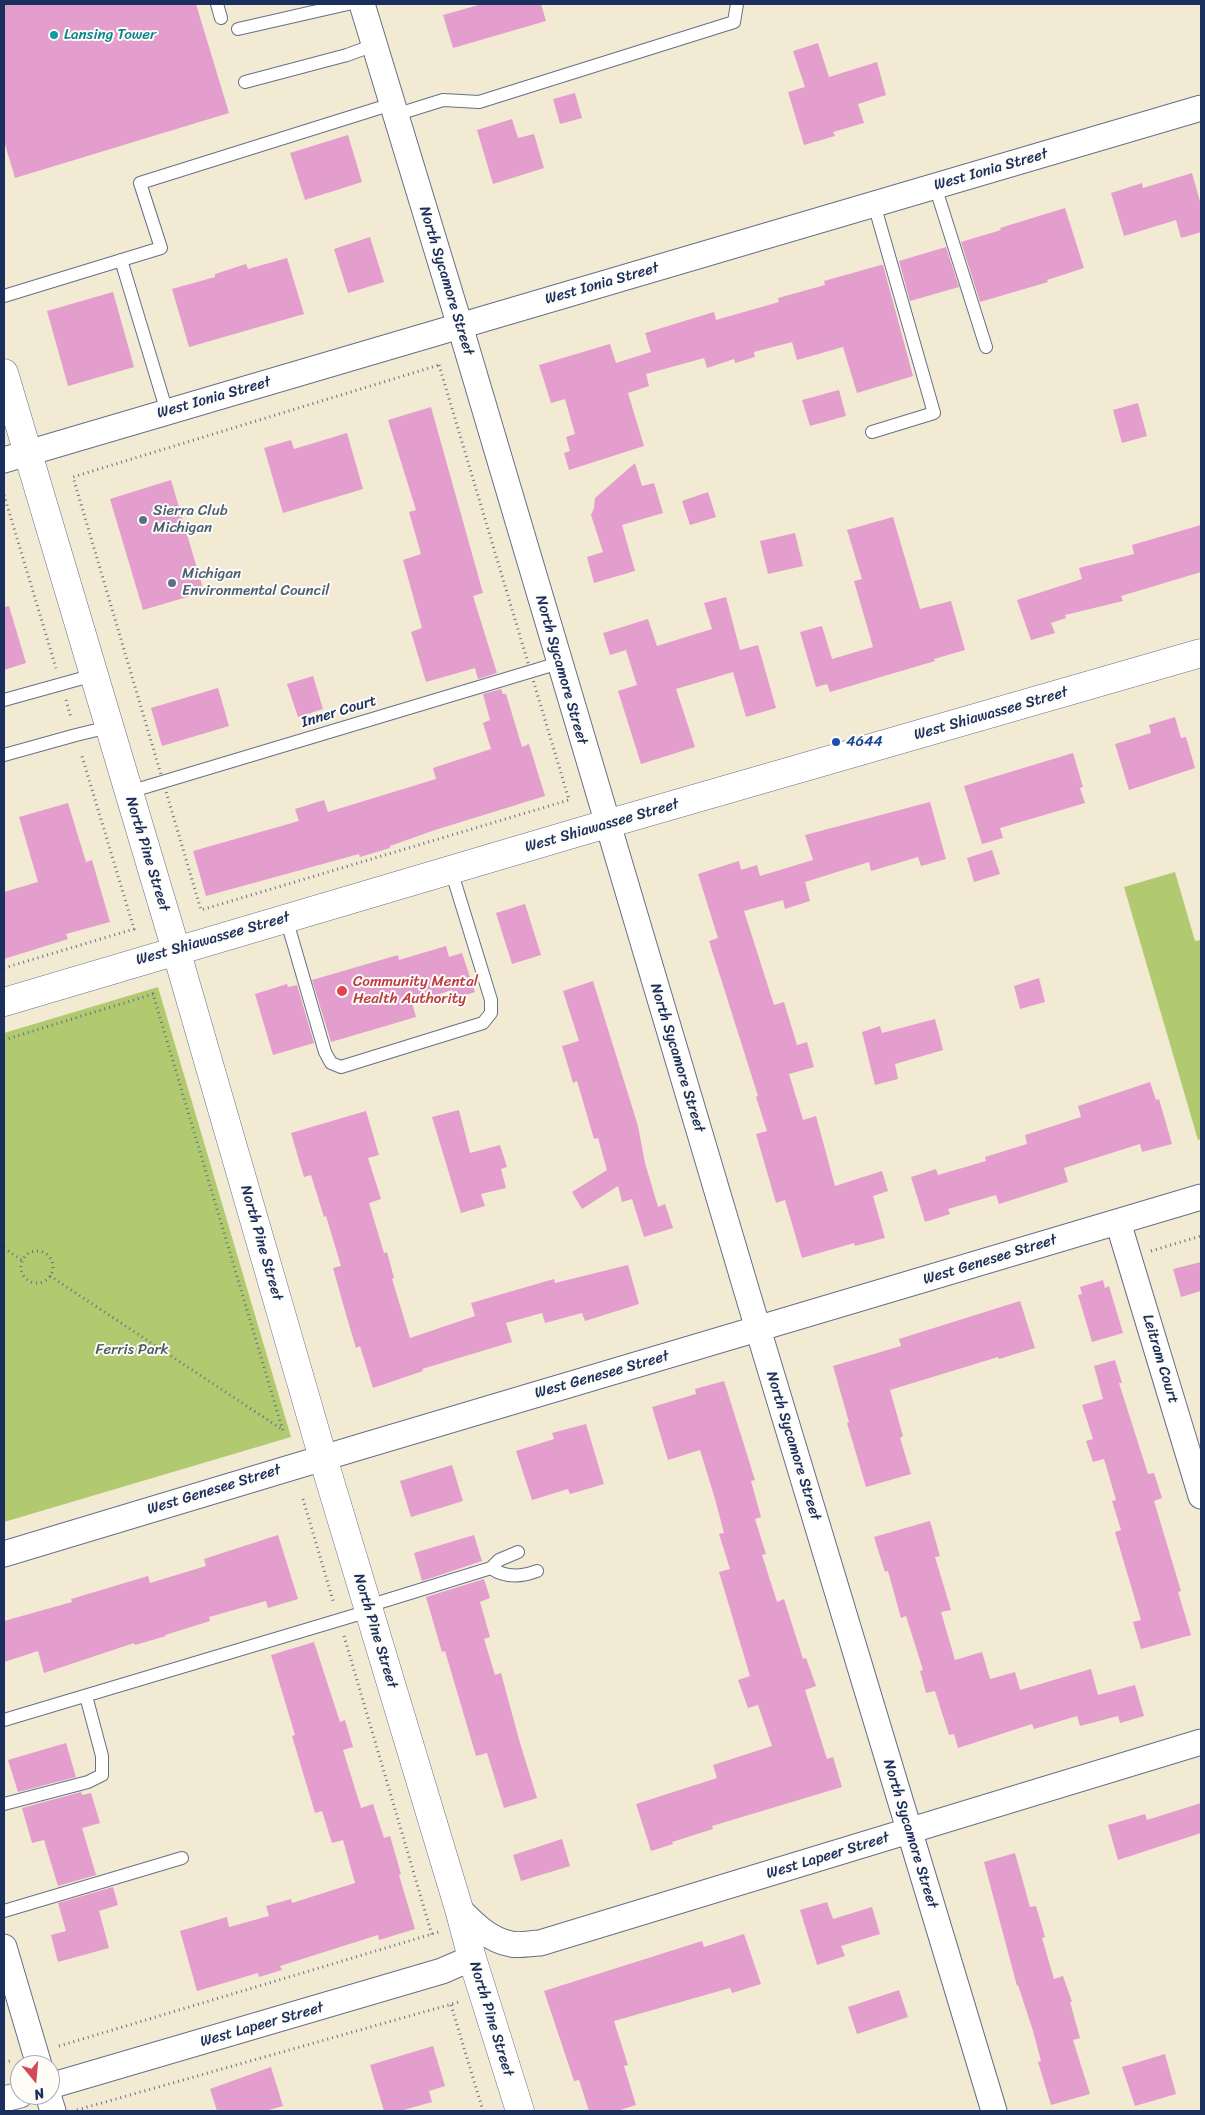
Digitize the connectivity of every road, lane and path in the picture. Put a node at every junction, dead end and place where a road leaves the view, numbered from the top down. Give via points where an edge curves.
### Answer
1 (217, 4) edge
2 (348, 4) edge
3 (362, 4) edge
4 (737, 4) edge
5 (222, 18) dead end
6 (238, 29) dead end
7 (374, 46) junction
8 (245, 82) dead end
9 (1201, 108) edge
10 (394, 109) junction
11 (935, 186) junction
12 (874, 204) junction
13 (121, 260) junction
14 (4, 296) edge
15 (460, 326) junction
16 (986, 347) dead end
17 (4, 373) edge
18 (167, 412) junction
19 (872, 432) dead end
20 (16, 457) edge
21 (4, 495) edge
22 (1201, 653) edge
23 (559, 663) junction
24 (531, 671) junction
25 (94, 675) junction
26 (61, 685) junction
27 (4, 700) edge
28 (110, 727) junction
29 (76, 735) junction
30 (4, 755) edge
31 (162, 782) junction
32 (129, 792) junction
33 (607, 824) junction
34 (451, 870) junction
35 (286, 918) junction
36 (176, 950) junction
37 (4, 968) edge
38 (4, 1002) edge
39 (4, 1040) edge
40 (1201, 1197) edge
41 (1118, 1222) junction
42 (1201, 1236) edge
43 (4, 1248) edge
44 (1129, 1257) junction
45 (23, 1261) junction
46 (50, 1276) junction
47 (758, 1329) junction
48 (323, 1458) junction
49 (1201, 1496) edge
50 (303, 1499) dead end
51 (518, 1552) dead end
52 (4, 1554) edge
53 (491, 1568) junction
54 (537, 1571) dead end
55 (369, 1609) junction
56 (339, 1620) junction
57 (86, 1696) junction
58 (4, 1720) edge
59 (1201, 1742) edge
60 (4, 1804) edge
61 (909, 1832) junction
62 (182, 1858) dead end
63 (4, 1911) edge
64 (461, 1917) junction
65 (432, 1934) junction
66 (4, 1947) edge
67 (472, 1958) junction
68 (483, 1995) junction
69 (451, 2005) junction
70 (36, 2055) edge
71 (50, 2055) edge
72 (60, 2083) edge
73 (72, 2111) edge
74 (483, 2111) edge
75 (520, 2111) edge
76 (994, 2111) edge

1 - 5 lane
2 - 6 lane
3 - 7 street, North Sycamore Street
4 - 10 lane via 734,22 478,102 443,100
7 - 8 lane
7 - 10 street, North Sycamore Street
9 - 11 street, West Ionia Street
10 - 13 lane via 140,183 161,248
10 - 15 street, North Sycamore Street
11 - 12 street, West Ionia Street
11 - 16 lane
12 - 15 street, West Ionia Street
12 - 19 lane via 934,413
13 - 14 lane
13 - 18 lane
15 - 18 street, West Ionia Street
15 - 23 street, North Sycamore Street
17 - 20 street, North Pine Street
18 - 20 street, West Ionia Street
20 - 25 street, North Pine Street
21 - 26 path
22 - 33 street, West Shiawassee Street
23 - 24 lane, Inner Court
23 - 33 street, North Sycamore Street
24 - 31 lane, Inner Court
24 - 31 path via 569,800 201,910
24 - 31 path via 440,365 73,477
25 - 26 lane
25 - 28 street, North Pine Street
26 - 27 lane
26 - 29 path
28 - 29 lane
28 - 32 street, North Pine Street
29 - 30 lane
29 - 37 path via 134,928
31 - 32 lane, Inner Court
32 - 36 street, North Pine Street
33 - 34 street, West Shiawassee Street
33 - 47 street, North Sycamore Street
34 - 35 street, West Shiawassee Street
34 - 35 lane via 491,1000 491,1013 483,1023 341,1067 331,1063 326,1052
35 - 36 street, West Shiawassee Street
36 - 38 street, West Shiawassee Street
36 - 48 street, North Pine Street
39 - 46 path via 154,994 283,1431
40 - 41 street, West Genesee Street
41 - 44 street, Leitram Court
41 - 47 street, West Genesee Street
42 - 44 path
43 - 45 path
44 - 49 street, Leitram Court
45 - 46 path via 22,1271 28,1280 42,1282
45 - 46 path via 35,1252 45,1254 53,1266
47 - 48 street, West Genesee Street
47 - 61 street, North Sycamore Street
48 - 52 street, West Genesee Street
48 - 55 street, North Pine Street
50 - 56 path
51 - 53 lane via 499,1560
53 - 54 lane via 500,1574 524,1576
53 - 55 lane
55 - 56 lane
55 - 64 street, North Pine Street
56 - 57 lane
56 - 65 path
57 - 58 lane
57 - 60 lane via 102,1756 102,1775 88,1782
59 - 61 street, West Lapeer Street
61 - 64 street, West Lapeer Street via 540,1943 511,1944 488,1935
61 - 76 street, North Sycamore Street
62 - 63 lane
64 - 65 path
64 - 67 street, North Pine Street
65 - 71 path
66 - 70 street
67 - 68 street, North Pine Street
67 - 72 street, West Lapeer Street via 442,1971
68 - 69 path
68 - 75 street, North Pine Street
69 - 73 path
69 - 74 path

